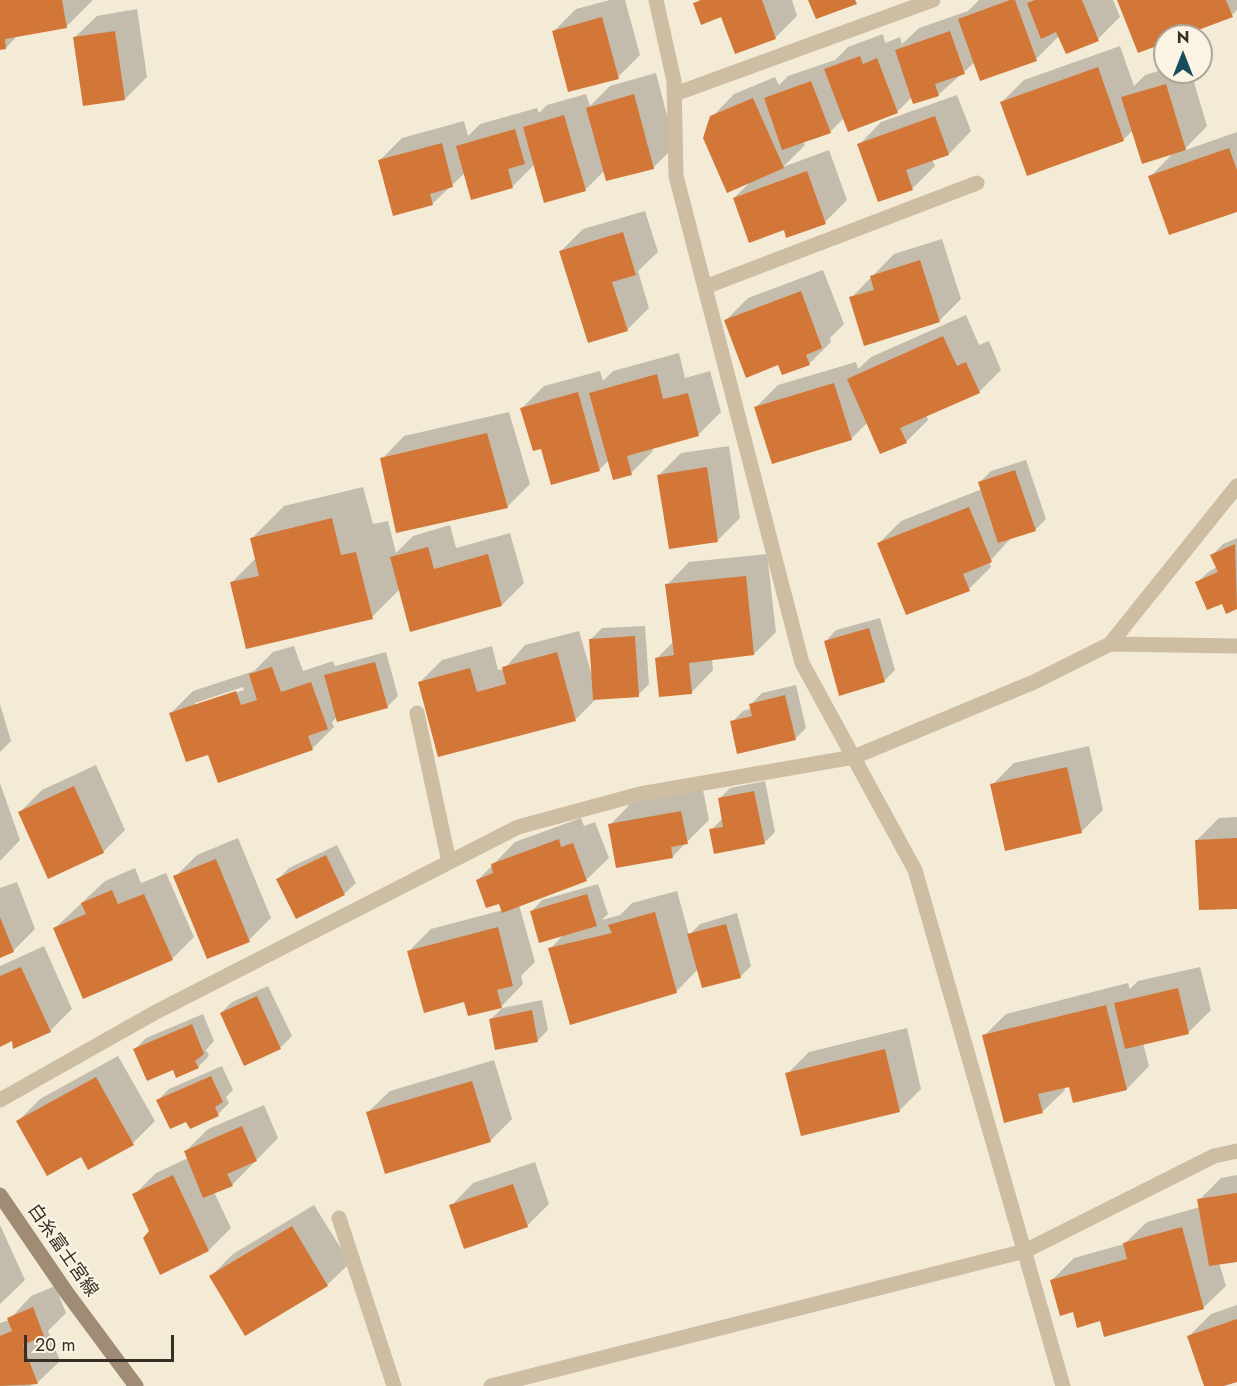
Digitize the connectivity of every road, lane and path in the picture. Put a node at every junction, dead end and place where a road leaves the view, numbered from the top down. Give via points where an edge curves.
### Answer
1 (656, 0) edge
2 (933, 0) edge
3 (675, 94) junction
4 (977, 183) dead end
5 (705, 287) junction
6 (1237, 486) edge
7 (1110, 644) junction
8 (1237, 646) edge
9 (417, 713) dead end
10 (854, 757) junction
11 (449, 862) junction
12 (0, 1100) edge
13 (1237, 1151) edge
14 (0, 1195) edge
15 (339, 1218) dead end
16 (1025, 1251) junction
17 (136, 1386) edge
18 (394, 1386) edge
19 (491, 1386) edge
20 (1063, 1386) edge

1 - 3 street
2 - 3 street
3 - 5 street via 676,176
4 - 5 street
5 - 10 street via 802,663
6 - 7 street
7 - 8 street
7 - 10 street via 1034,682
9 - 11 street
10 - 11 street via 640,794 518,827
10 - 16 street via 915,870
11 - 12 street via 156,1012
13 - 16 street via 1214,1156
14 - 17 main road, 白糸富士宮線
15 - 18 street
16 - 19 street
16 - 20 street

